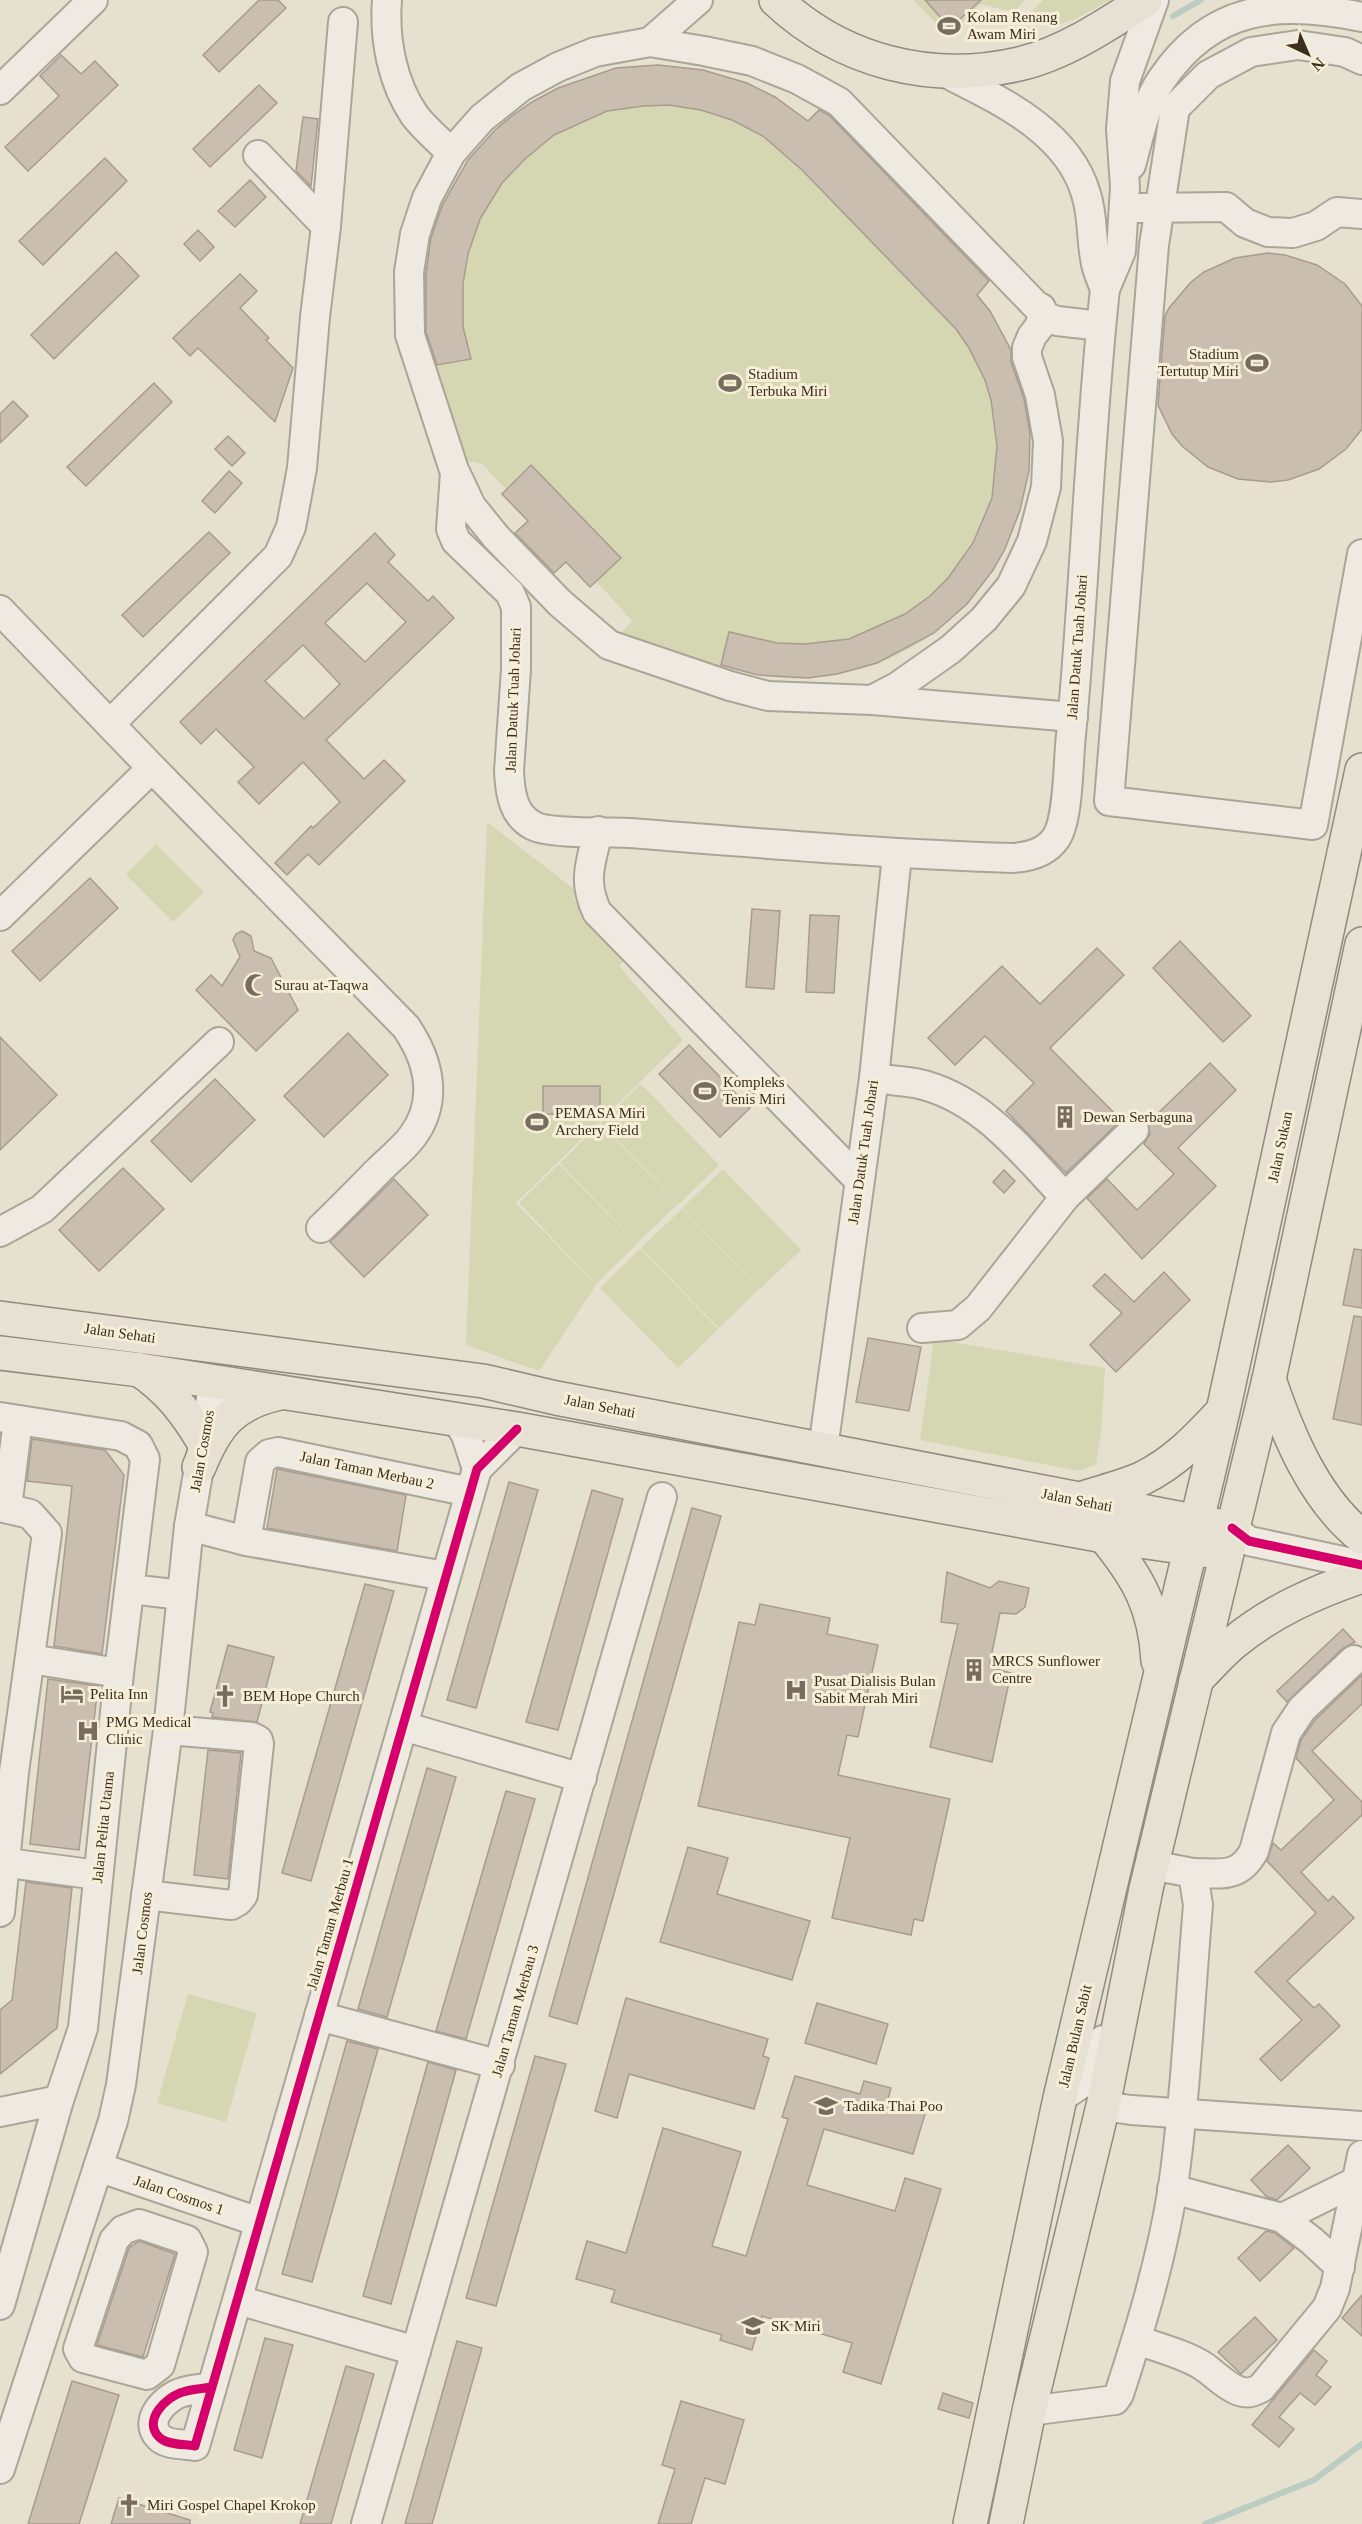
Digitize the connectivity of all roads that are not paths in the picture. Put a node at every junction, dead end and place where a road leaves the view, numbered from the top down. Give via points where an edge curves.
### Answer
1 (93, 0) edge
2 (387, 0) edge
3 (698, 0) edge
4 (776, 0) edge
5 (1145, 0) edge
6 (1154, 0) edge
7 (1362, 17) edge
8 (343, 22) dead end
9 (650, 42) junction
10 (1362, 60) edge
11 (946, 73) junction
12 (0, 90) edge
13 (451, 153) junction
14 (258, 155) dead end
15 (1124, 198) junction
16 (1159, 209) junction
17 (1362, 214) edge
18 (326, 226) junction
19 (1105, 289) junction
20 (1041, 308) junction
21 (1101, 326) junction
22 (455, 473) junction
23 (1362, 554) edge
24 (1359, 590) edge
25 (0, 610) edge
26 (872, 700) junction
27 (1072, 717) junction
28 (110, 724) junction
29 (1069, 752) junction
30 (1113, 756) junction
31 (152, 768) junction
32 (1362, 770) edge
33 (597, 831) junction
34 (897, 855) junction
35 (0, 916) edge
36 (1362, 944) edge
37 (219, 1041) dead end
38 (874, 1078) junction
39 (1134, 1130) dead end
40 (858, 1179) junction
41 (1065, 1197) junction
42 (321, 1228) dead end
43 (0, 1232) edge
44 (6, 1318) edge
45 (922, 1328) dead end
46 (0, 1353) edge
47 (140, 1370) junction
48 (1269, 1379) junction
49 (214, 1381) junction
50 (483, 1381) junction
51 (282, 1392) junction
52 (1223, 1411) junction
53 (9, 1418) edge
54 (456, 1420) junction
55 (517, 1429) junction
56 (823, 1449) junction
57 (201, 1454) junction
58 (473, 1481) junction
59 (662, 1497) dead end
60 (1078, 1500) junction
61 (3, 1507) edge
62 (189, 1526) junction
63 (1104, 1536) junction
64 (1193, 1537) junction
65 (1362, 1537) edge
66 (246, 1541) junction
67 (1236, 1541) junction
68 (1362, 1565) edge
69 (445, 1576) junction
70 (1362, 1576) edge
71 (130, 1589) junction
72 (182, 1595) junction
73 (30, 1659) junction
74 (1354, 1660) dead end
75 (119, 1673) junction
76 (1196, 1680) junction
77 (1160, 1682) junction
78 (403, 1726) junction
79 (168, 1730) junction
80 (7, 1772) edge
81 (582, 1778) junction
82 (2, 1863) edge
83 (1193, 1873) junction
84 (98, 1875) junction
85 (1148, 1877) junction
86 (146, 1895) junction
87 (0, 1912) edge
88 (319, 2016) junction
89 (83, 2028) junction
90 (129, 2032) junction
91 (500, 2065) junction
92 (1060, 2098) junction
93 (59, 2100) junction
94 (1103, 2106) junction
95 (0, 2112) edge
96 (1182, 2113) junction
97 (1362, 2126) edge
98 (1362, 2155) edge
99 (98, 2167) junction
100 (1355, 2182) junction
101 (1172, 2189) junction
102 (1282, 2218) junction
103 (260, 2222) junction
104 (1340, 2267) junction
105 (238, 2300) junction
106 (0, 2305) edge
107 (44, 2335) junction
108 (1137, 2340) junction
109 (80, 2344) junction
110 (416, 2351) junction
111 (211, 2387) dead end
112 (1029, 2411) junction
113 (5, 2435) edge
114 (0, 2469) edge
115 (366, 2524) edge
116 (970, 2524) edge
117 (1006, 2524) edge

1 - 12 street
2 - 13 street via 385,25 401,91 416,117
3 - 9 street
4 - 11 main road via 819,33 857,54
5 - 11 main road via 1075,43 1019,64
6 - 15 street, Jalan Datuk Tuah Johari via 1125,81 1121,129
7 - 15 street via 1300,2 1265,6 1225,18 1192,42 1161,80 1143,121
8 - 18 street
9 - 13 street, Jalan Datuk Tuah Johari via 595,52 521,87 482,118
9 - 20 street via 752,61 839,102
10 - 16 street via 1345,52 1298,45 1251,52 1208,75 1175,108
11 - 19 street, Jalan Datuk Tuah Johari via 1003,102 1056,143 1086,191 1095,260
13 - 22 street, Jalan Datuk Tuah Johari via 415,234 409,272 410,335
14 - 18 street
15 - 16 street
15 - 19 street, Jalan Datuk Tuah Johari via 1121,251
16 - 17 street via 1226,207 1245,223 1268,232 1293,233 1317,226 1337,212
16 - 30 street
18 - 28 street via 302,468 291,527 278,556
19 - 21 street, Jalan Datuk Tuah Johari
20 - 21 street via 1047,317 1057,321
20 - 26 street via 1039,327 1027,348 1048,441 1046,487 1032,541 1011,586 984,619 951,649
21 - 27 street, Jalan Datuk Tuah Johari
22 - 26 street via 471,506 496,537 560,603 609,645 768,696
22 - 33 street, Jalan Datuk Tuah Johari via 451,529 456,541 501,583 516,607 509,771 514,802 519,813 536,827
23 - 24 street
24 - 30 street via 1313,825 1109,801
25 - 28 street
26 - 27 street
27 - 29 street, Jalan Datuk Tuah Johari
28 - 31 street
29 - 30 street
29 - 34 street, Jalan Datuk Tuah Johari via 1063,821 1056,838 1043,850 1029,857 1012,858
31 - 35 street
31 - 42 street via 406,1027 426,1065 425,1113 412,1137
32 - 52 main road, Jalan Sukan
33 - 34 street, Jalan Datuk Tuah Johari
33 - 40 street via 587,882 597,912
34 - 38 street, Jalan Datuk Tuah Johari
36 - 48 main road
37 - 43 street via 42,1209
38 - 40 street, Jalan Datuk Tuah Johari
38 - 41 street via 917,1083 960,1100 992,1120
39 - 41 street
40 - 56 street, Jalan Datuk Tuah Johari
41 - 45 street via 978,1308 958,1324
44 - 49 main road via 36,1336 174,1353
44 - 50 main road, Jalan Sehati
46 - 47 main road, Jalan Sehati
47 - 49 main road, Jalan Sehati
47 - 57 main road via 177,1401
48 - 65 main road via 1286,1428 1309,1473
48 - 67 main road
49 - 50 main road via 239,1368 264,1364 459,1389
49 - 51 main road, Jalan Sehati
49 - 57 street, Jalan Cosmos
50 - 56 main road, Jalan Sehati
51 - 54 main road, Jalan Sehati
51 - 57 main road via 258,1398 236,1410
52 - 60 main road via 1173,1460 1142,1478
52 - 64 main road, Jalan Sukan
53 - 61 street
53 - 71 street, Jalan Pelita Utama via 122,1436 138,1445 145,1459
54 - 55 main road, Jalan Sehati
54 - 58 street via 466,1435
55 - 58 street
55 - 63 main road, Jalan Sehati
56 - 60 main road, Jalan Sehati
57 - 62 street, Jalan Cosmos
58 - 66 street, Jalan Taman Merbau 2 via 278,1452 269,1454 260,1462
58 - 69 street, Jalan Taman Merbau 1
59 - 81 street, Jalan Taman Merbau 3
60 - 64 main road, Jalan Sehati
61 - 73 street via 30,1514 47,1533
62 - 66 street
62 - 72 street, Jalan Cosmos
63 - 64 main road, Jalan Sehati
63 - 77 main road via 1130,1568 1148,1604
64 - 67 main road
64 - 77 main road, Jalan Bulan Sabit
66 - 69 street
67 - 68 street
67 - 76 main road
69 - 78 street, Jalan Taman Merbau 1
70 - 76 main road via 1275,1613 1232,1645
71 - 72 street
71 - 75 street, Jalan Pelita Utama
72 - 79 street, Jalan Cosmos
73 - 75 street
73 - 80 street
74 - 83 street via 1302,1709 1286,1733 1254,1851 1247,1863 1230,1873
75 - 84 street, Jalan Pelita Utama
76 - 85 main road
77 - 92 main road, Jalan Bulan Sabit
78 - 81 street
78 - 88 street, Jalan Taman Merbau 1
79 - 86 street, Jalan Cosmos
79 - 86 street via 258,1740 243,1895 231,1905
80 - 82 street
81 - 91 street, Jalan Taman Merbau 3
82 - 84 street
82 - 87 street
83 - 85 street
83 - 96 street via 1198,1905
84 - 89 street, Jalan Pelita Utama
85 - 92 street via 1129,1934 1097,2067 1086,2082
85 - 94 main road
86 - 90 street, Jalan Cosmos
88 - 91 street
88 - 103 street, Jalan Taman Merbau 1
89 - 90 street
89 - 93 street, Jalan Pelita Utama
90 - 99 street, Jalan Cosmos via 121,2085
91 - 110 street, Jalan Taman Merbau 3
92 - 116 main road, Jalan Bulan Sabit
93 - 95 street
93 - 106 street, Jalan Pelita Utama
94 - 96 street
94 - 112 main road
96 - 97 street
96 - 101 street
98 - 100 street
99 - 103 street, Jalan Cosmos 1
99 - 107 street, Jalan Cosmos
100 - 102 street
100 - 104 street
101 - 102 street
101 - 108 street
102 - 104 street
103 - 105 street, Jalan Taman Merbau 1
104 - 108 street via 1327,2308 1273,2376 1251,2393 1227,2385 1188,2358
105 - 110 street
105 - 111 street, Jalan Taman Merbau 1
107 - 109 street
107 - 113 street, Jalan Cosmos
108 - 112 street via 1115,2400
109 - 109 street via 114,2240 123,2230 139,2224 187,2240 194,2252 160,2365 154,2372 147,2374 83,2358 79,2354
110 - 115 street, Jalan Taman Merbau 3
112 - 117 main road
113 - 114 street, Jalan Cosmos

